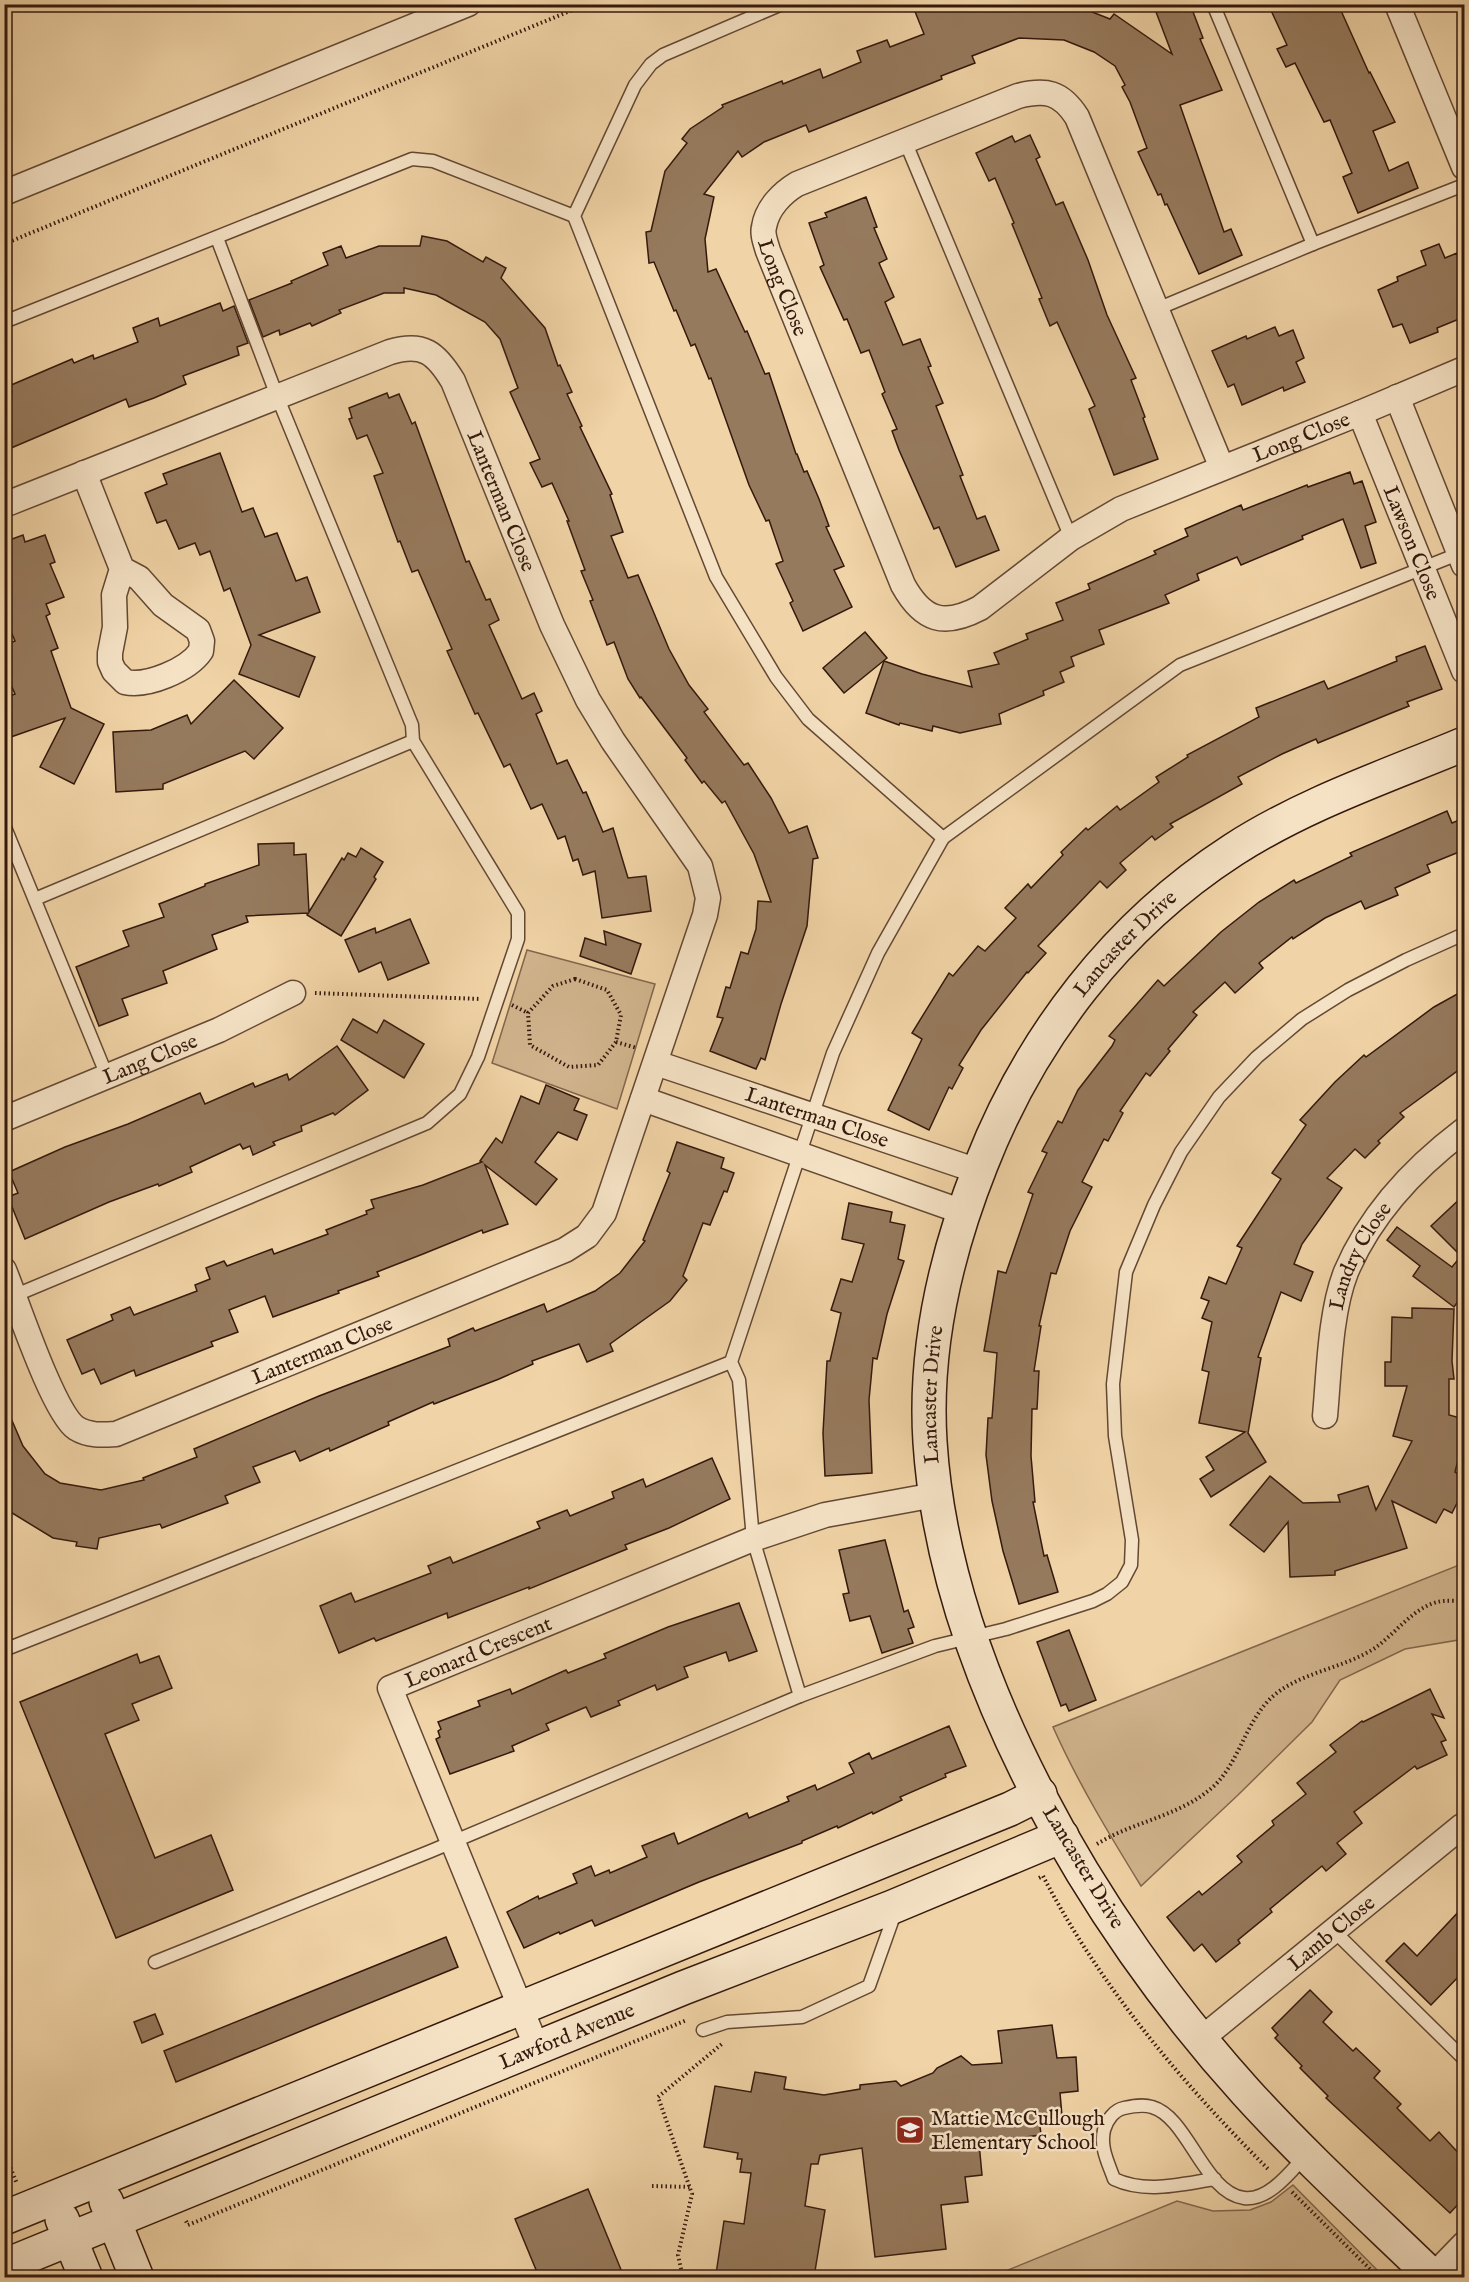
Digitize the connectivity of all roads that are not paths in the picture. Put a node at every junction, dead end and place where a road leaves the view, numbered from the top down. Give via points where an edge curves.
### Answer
1 (468, 4) edge
2 (782, 4) edge
3 (1213, 4) edge
4 (1397, 4) edge
5 (905, 141) junction
6 (1464, 167) edge
7 (1464, 185) edge
8 (4, 193) edge
9 (574, 216) junction
10 (217, 238) junction
11 (1313, 243) junction
12 (1157, 309) junction
13 (4, 322) edge
14 (1464, 369) edge
15 (277, 396) junction
16 (1379, 405) junction
17 (1222, 468) junction
18 (84, 473) junction
19 (4, 505) edge
20 (1071, 538) junction
21 (1463, 556) edge
22 (1423, 568) junction
23 (122, 569) junction
24 (1464, 671) edge
25 (413, 741) junction
26 (1464, 744) edge
27 (4, 825) edge
28 (943, 838) junction
29 (35, 899) junction
30 (1464, 934) edge
31 (293, 993) road end
32 (647, 1056) junction
33 (107, 1076) junction
34 (643, 1099) junction
35 (813, 1116) junction
36 (4, 1119) edge
37 (1464, 1130) edge
38 (800, 1155) junction
39 (978, 1172) junction
40 (963, 1212) junction
41 (4, 1270) edge
42 (10, 1298) edge
43 (731, 1362) junction
44 (1325, 1416) dead end
45 (935, 1495) junction
46 (753, 1539) junction
47 (970, 1637) junction
48 (4, 1650) edge
49 (800, 1696) junction
50 (1040, 1794) junction
51 (1462, 1826) dead end
52 (1062, 1836) junction
53 (453, 1842) junction
54 (899, 1904) junction
55 (1333, 1930) junction
56 (155, 1962) dead end
57 (521, 2008) junction
58 (703, 2030) dead end
59 (1201, 2039) junction
60 (537, 2048) junction
61 (1463, 2056) edge
62 (1307, 2154) junction
63 (97, 2179) junction
64 (1215, 2179) junction
65 (54, 2198) junction
66 (12, 2205) edge
67 (114, 2222) junction
68 (71, 2239) junction
69 (1464, 2244) edge
70 (4, 2266) edge
71 (86, 2277) edge
72 (137, 2277) edge
73 (1433, 2277) edge

1 - 8 street
2 - 9 lane via 651,64 635,85
3 - 11 lane
4 - 6 street
5 - 12 street, Long Close via 1018,96 1032,92 1058,96 1077,117
5 - 20 lane
5 - 20 street, Long Close via 797,184 785,192 768,214 764,227 768,251 903,585 910,599 931,617 944,620 964,616
7 - 11 lane
9 - 10 lane via 433,161 412,159
9 - 28 lane via 716,577 776,677 808,719
10 - 13 lane
10 - 15 lane
11 - 12 lane
12 - 17 street, Long Close
14 - 16 street, Long Close
15 - 18 street, Lanterman Close
15 - 25 lane via 412,725
15 - 32 street, Lanterman Close via 390,351 414,347 435,357 453,381 577,679 613,741 700,866 705,881 705,915
16 - 17 street, Long Close
16 - 21 street, Lawson Close
16 - 22 street, Lawson Close
17 - 20 street, Long Close via 1121,509
18 - 19 street, Lanterman Close
18 - 23 street
21 - 22 lane
22 - 24 street, Lawson Close
22 - 28 lane via 1180,665
23 - 23 street via 114,595 115,627 110,653 110,662 119,677 140,684 189,665 201,651 198,630 163,605 139,578
25 - 29 lane
25 - 42 lane via 518,913 518,939 478,1057 460,1094 427,1123
26 - 39 street, Lancaster Drive via 1315,806 1260,834 1205,869 1157,908 1085,983 1043,1040 994,1132
27 - 29 lane
28 - 35 lane via 878,953 833,1053
29 - 33 lane
30 - 47 lane via 1348,990 1302,1019 1257,1057 1219,1097 1181,1152 1126,1272 1113,1384 1115,1436 1132,1540 1131,1565 1122,1582 1093,1601
31 - 33 street, Lang Close via 219,1030
32 - 34 street, Lanterman Close
32 - 35 street, Lanterman Close
33 - 36 street, Lang Close
34 - 38 street, Lanterman Close
34 - 42 street, Lanterman Close via 604,1213 596,1227 578,1243 116,1434 86,1433 65,1416
35 - 38 lane
35 - 39 street, Lanterman Close
37 - 44 street, Landry Close via 1387,1203 1346,1273 1333,1334
38 - 40 street, Lanterman Close
38 - 43 lane
39 - 40 street, Lancaster Drive
40 - 45 street, Lancaster Drive via 941,1294 931,1365 930,1440
41 - 42 street, Lanterman Close
43 - 46 lane via 739,1380
43 - 48 lane
45 - 46 street, Leonard Crescent via 825,1515
45 - 47 street, Lancaster Drive
46 - 49 lane
46 - 53 street, Leonard Crescent via 390,1688
47 - 49 lane
47 - 50 street, Lancaster Drive
49 - 53 lane
50 - 52 street, Lancaster Drive
50 - 57 street, Lawford Avenue
51 - 55 street, Lamb Close
52 - 54 street, Lawford Avenue
52 - 59 street, Lancaster Drive via 1108,1911
53 - 56 lane
53 - 57 street, Leonard Crescent
54 - 58 lane via 869,1986 802,2017 727,2022
54 - 60 street, Lawford Avenue
55 - 59 street, Lamb Close
55 - 61 lane
57 - 60 street, Leonard Crescent
57 - 63 street, Lawford Avenue
59 - 62 street, Lancaster Drive
60 - 67 street, Lawford Avenue
62 - 64 lane via 1263,2194 1246,2198 1230,2195
62 - 73 street, Lancaster Drive
63 - 65 street, Lawford Avenue
63 - 67 street
64 - 64 lane via 1170,2119 1153,2107 1119,2109 1108,2119 1102,2148 1114,2179 1128,2186 1153,2188
65 - 66 street, Lawford Avenue
65 - 68 street
67 - 68 street, Lawford Avenue
67 - 72 street
68 - 70 street, Lawford Avenue
68 - 71 street
69 - 73 street

